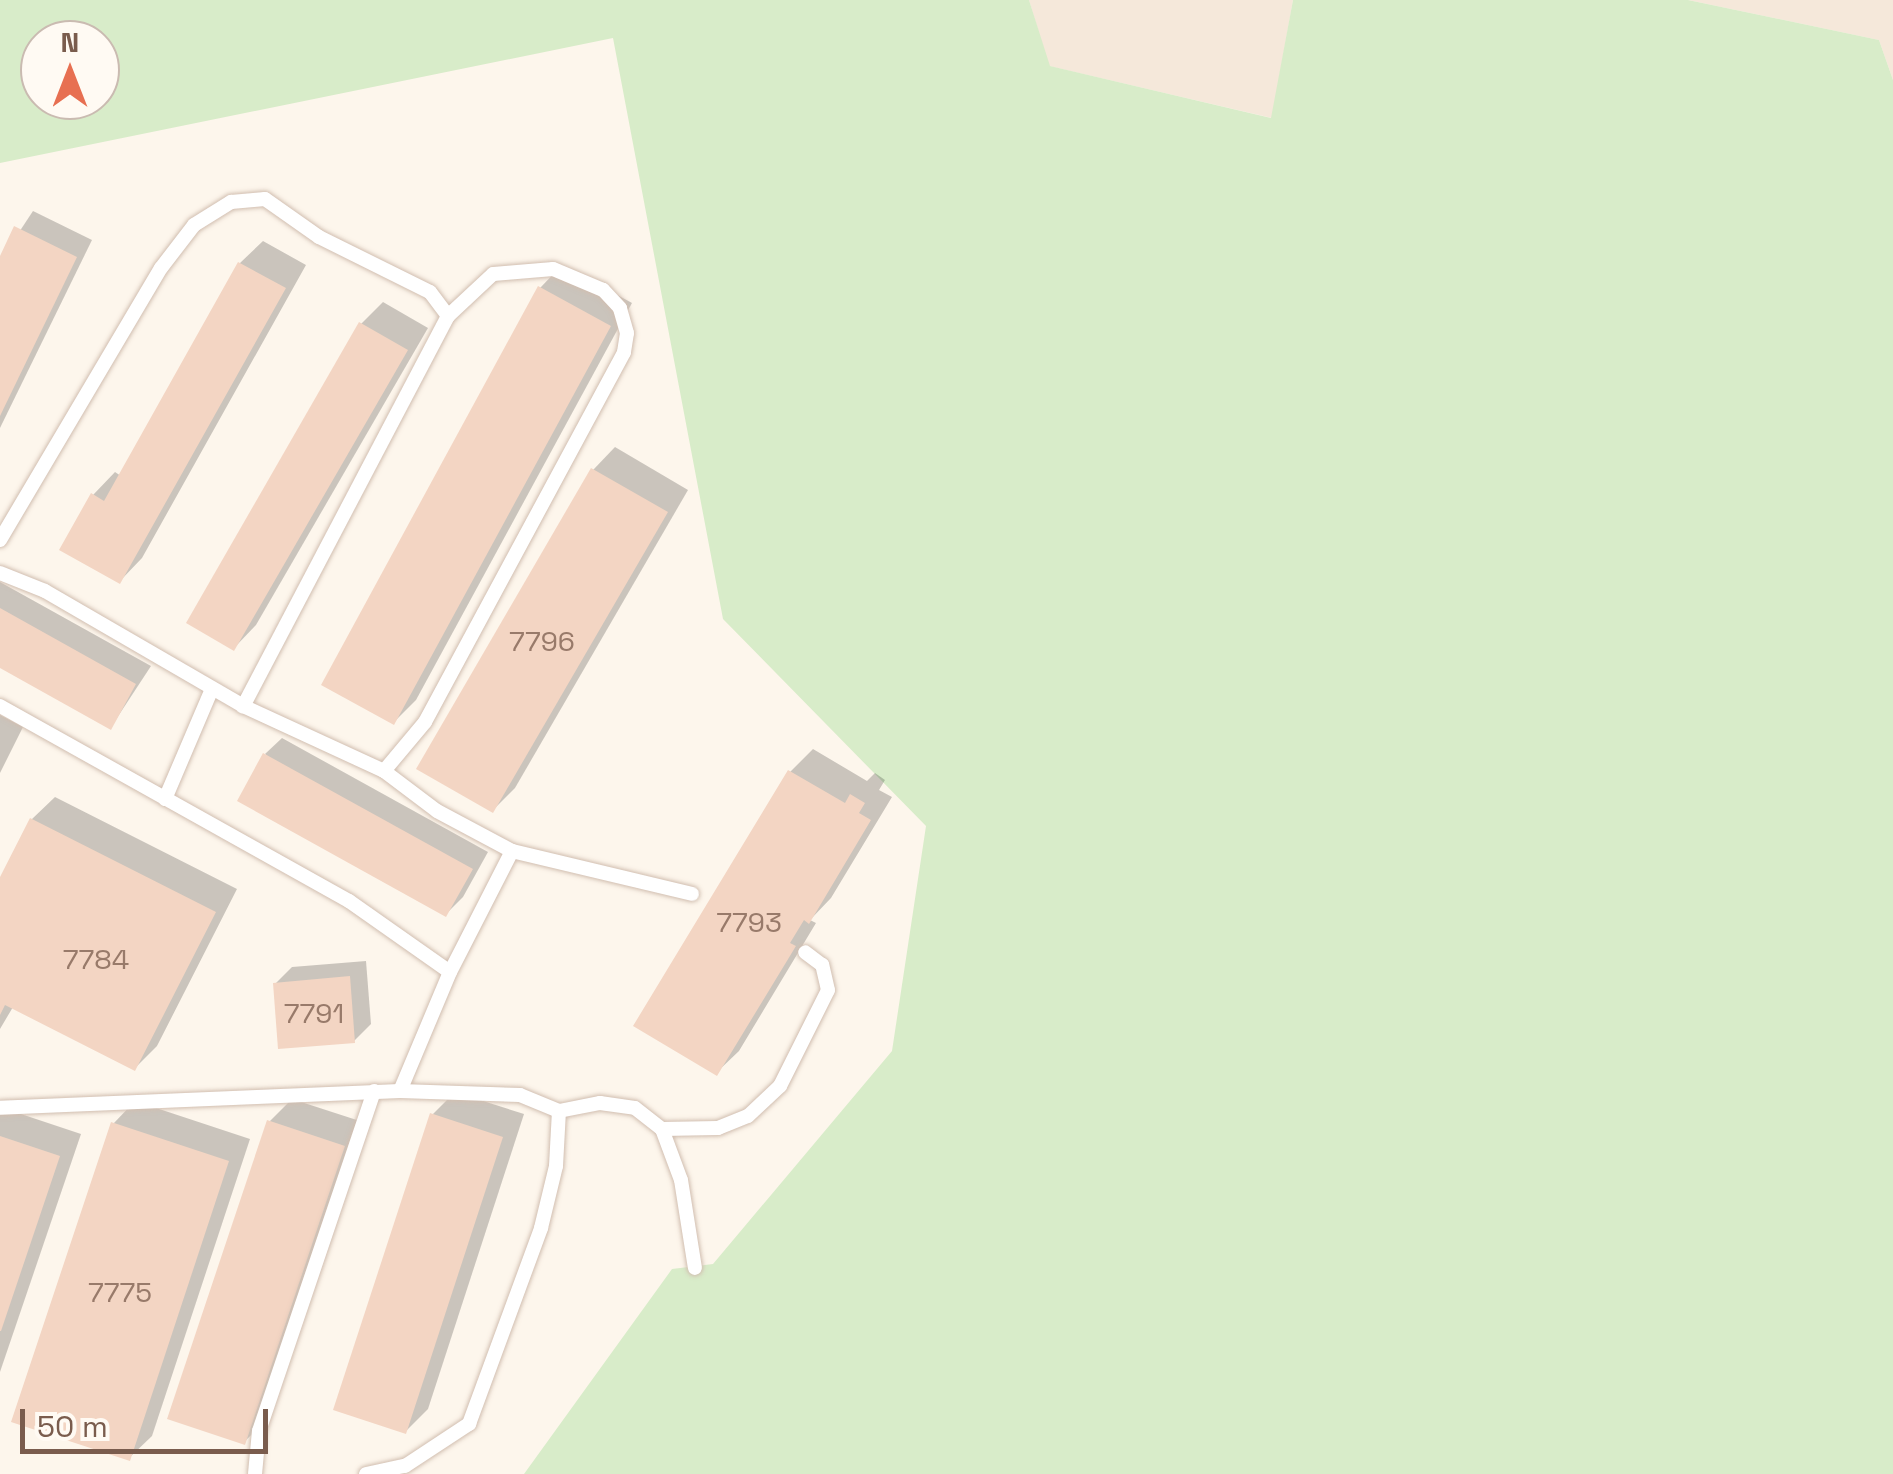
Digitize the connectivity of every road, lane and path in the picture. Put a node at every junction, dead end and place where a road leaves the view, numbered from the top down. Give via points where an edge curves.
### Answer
1 (448, 316) junction
2 (0, 540) edge
3 (0, 574) edge
4 (212, 689) junction
5 (0, 706) edge
6 (243, 706) junction
7 (384, 771) junction
8 (166, 798) junction
9 (512, 851) junction
10 (692, 894) dead end
11 (805, 952) dead end
12 (450, 972) junction
13 (374, 1091) junction
14 (400, 1091) junction
15 (0, 1108) edge
16 (559, 1112) junction
17 (662, 1129) junction
18 (695, 1268) dead end
19 (255, 1474) edge
20 (366, 1474) edge

1 - 2 lane via 430,292 319,237 265,200 230,202 194,225 161,268
1 - 6 lane
1 - 7 lane via 493,274 553,269 602,290 620,308 627,334 624,352 424,722
3 - 4 lane via 45,591
4 - 6 lane
4 - 8 lane
5 - 8 lane
6 - 7 lane
7 - 9 lane
8 - 12 lane via 349,901
9 - 10 lane
9 - 12 lane
11 - 17 lane via 822,965 828,990 780,1086 748,1116 718,1128
12 - 14 lane
13 - 14 lane
13 - 15 lane
13 - 19 lane via 259,1431
14 - 16 lane via 520,1095
16 - 17 lane via 600,1103 635,1108
16 - 20 lane via 556,1166 541,1228 469,1424 405,1466
17 - 18 lane via 681,1180

